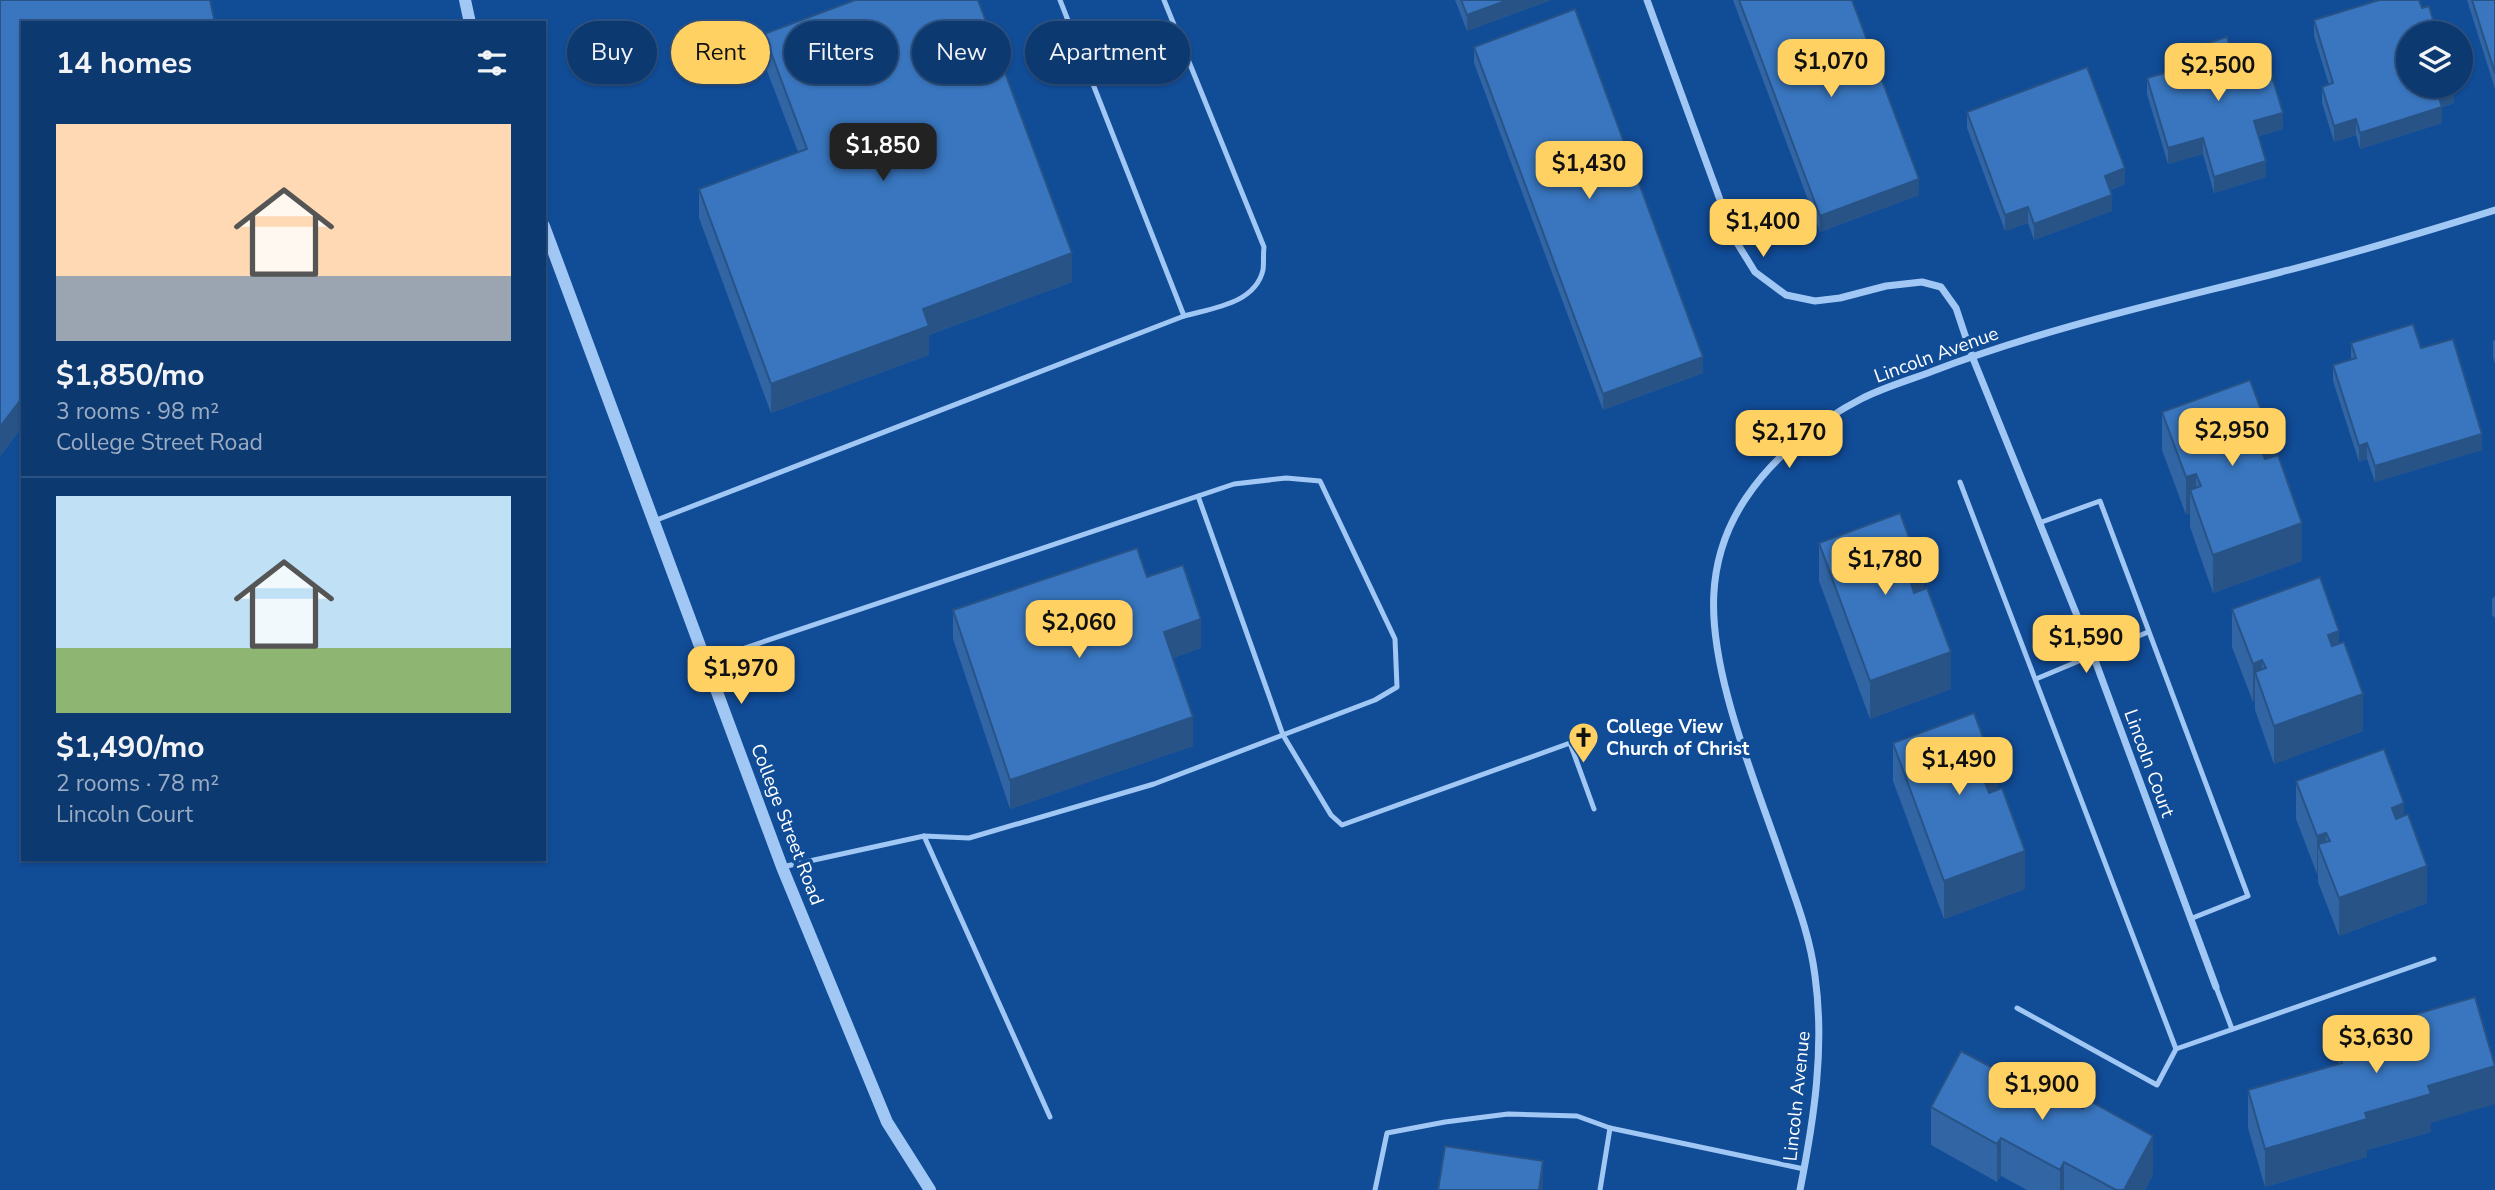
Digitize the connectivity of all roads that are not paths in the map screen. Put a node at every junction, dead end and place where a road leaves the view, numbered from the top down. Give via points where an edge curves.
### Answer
1 (464, 0) edge
2 (1060, 0) edge
3 (1164, 0) edge
4 (1647, 0) edge
5 (469, 21) edge
6 (2495, 210) edge
7 (546, 231) edge
8 (1184, 316) junction
9 (1972, 356) junction
10 (1960, 482) dead end
11 (1198, 496) junction
12 (654, 521) junction
13 (2039, 523) junction
14 (2148, 632) junction
15 (2093, 655) junction
16 (706, 661) junction
17 (2036, 679) junction
18 (1283, 735) junction
19 (1594, 809) dead end
20 (924, 836) junction
21 (782, 866) junction
22 (2190, 919) junction
23 (2434, 959) dead end
24 (2216, 987) joint
25 (2017, 1008) dead end
26 (2232, 1029) junction
27 (2176, 1049) junction
28 (1051, 1117) dead end
29 (1610, 1128) junction
30 (1804, 1169) junction
31 (930, 1190) edge
32 (1375, 1190) edge
33 (1600, 1190) edge
34 (1800, 1190) edge

1 - 5 street
2 - 8 lane
3 - 8 lane via 1264,247 1263,270 1256,286 1240,300
4 - 9 street, Lincoln Court via 1734,238 1755,272 1786,295 1815,300 1922,282 1941,287 1956,307
6 - 9 street, Lincoln Avenue via 2348,255 2056,329
7 - 12 street, College Street Road
8 - 12 lane
9 - 13 street, Lincoln Court
9 - 30 street, Lincoln Avenue via 1863,398 1800,440 1746,498 1726,533 1715,572 1712,614 1718,658 1805,927 1815,973 1818,1069
10 - 17 lane
11 - 16 lane
11 - 18 lane
11 - 18 lane via 1234,484 1286,478 1320,481 1395,639 1397,687
12 - 16 street, College Street Road
13 - 14 lane via 2100,501
13 - 15 street, Lincoln Court
14 - 15 lane
14 - 22 lane via 2248,896
15 - 17 lane
15 - 22 street, Lincoln Court
16 - 21 street, College Street Road
17 - 27 lane
18 - 19 lane via 1331,816 1342,825 1570,743
18 - 20 lane via 1154,783 969,838
20 - 21 lane
20 - 28 lane
21 - 31 street, College Street Road via 887,1122
22 - 24 street, Lincoln Court
23 - 26 lane
24 - 26 lane
25 - 27 lane via 2157,1085
26 - 27 lane
29 - 30 lane
29 - 32 lane via 1577,1116 1508,1114 1387,1133
29 - 33 lane
30 - 34 street, Lincoln Avenue

